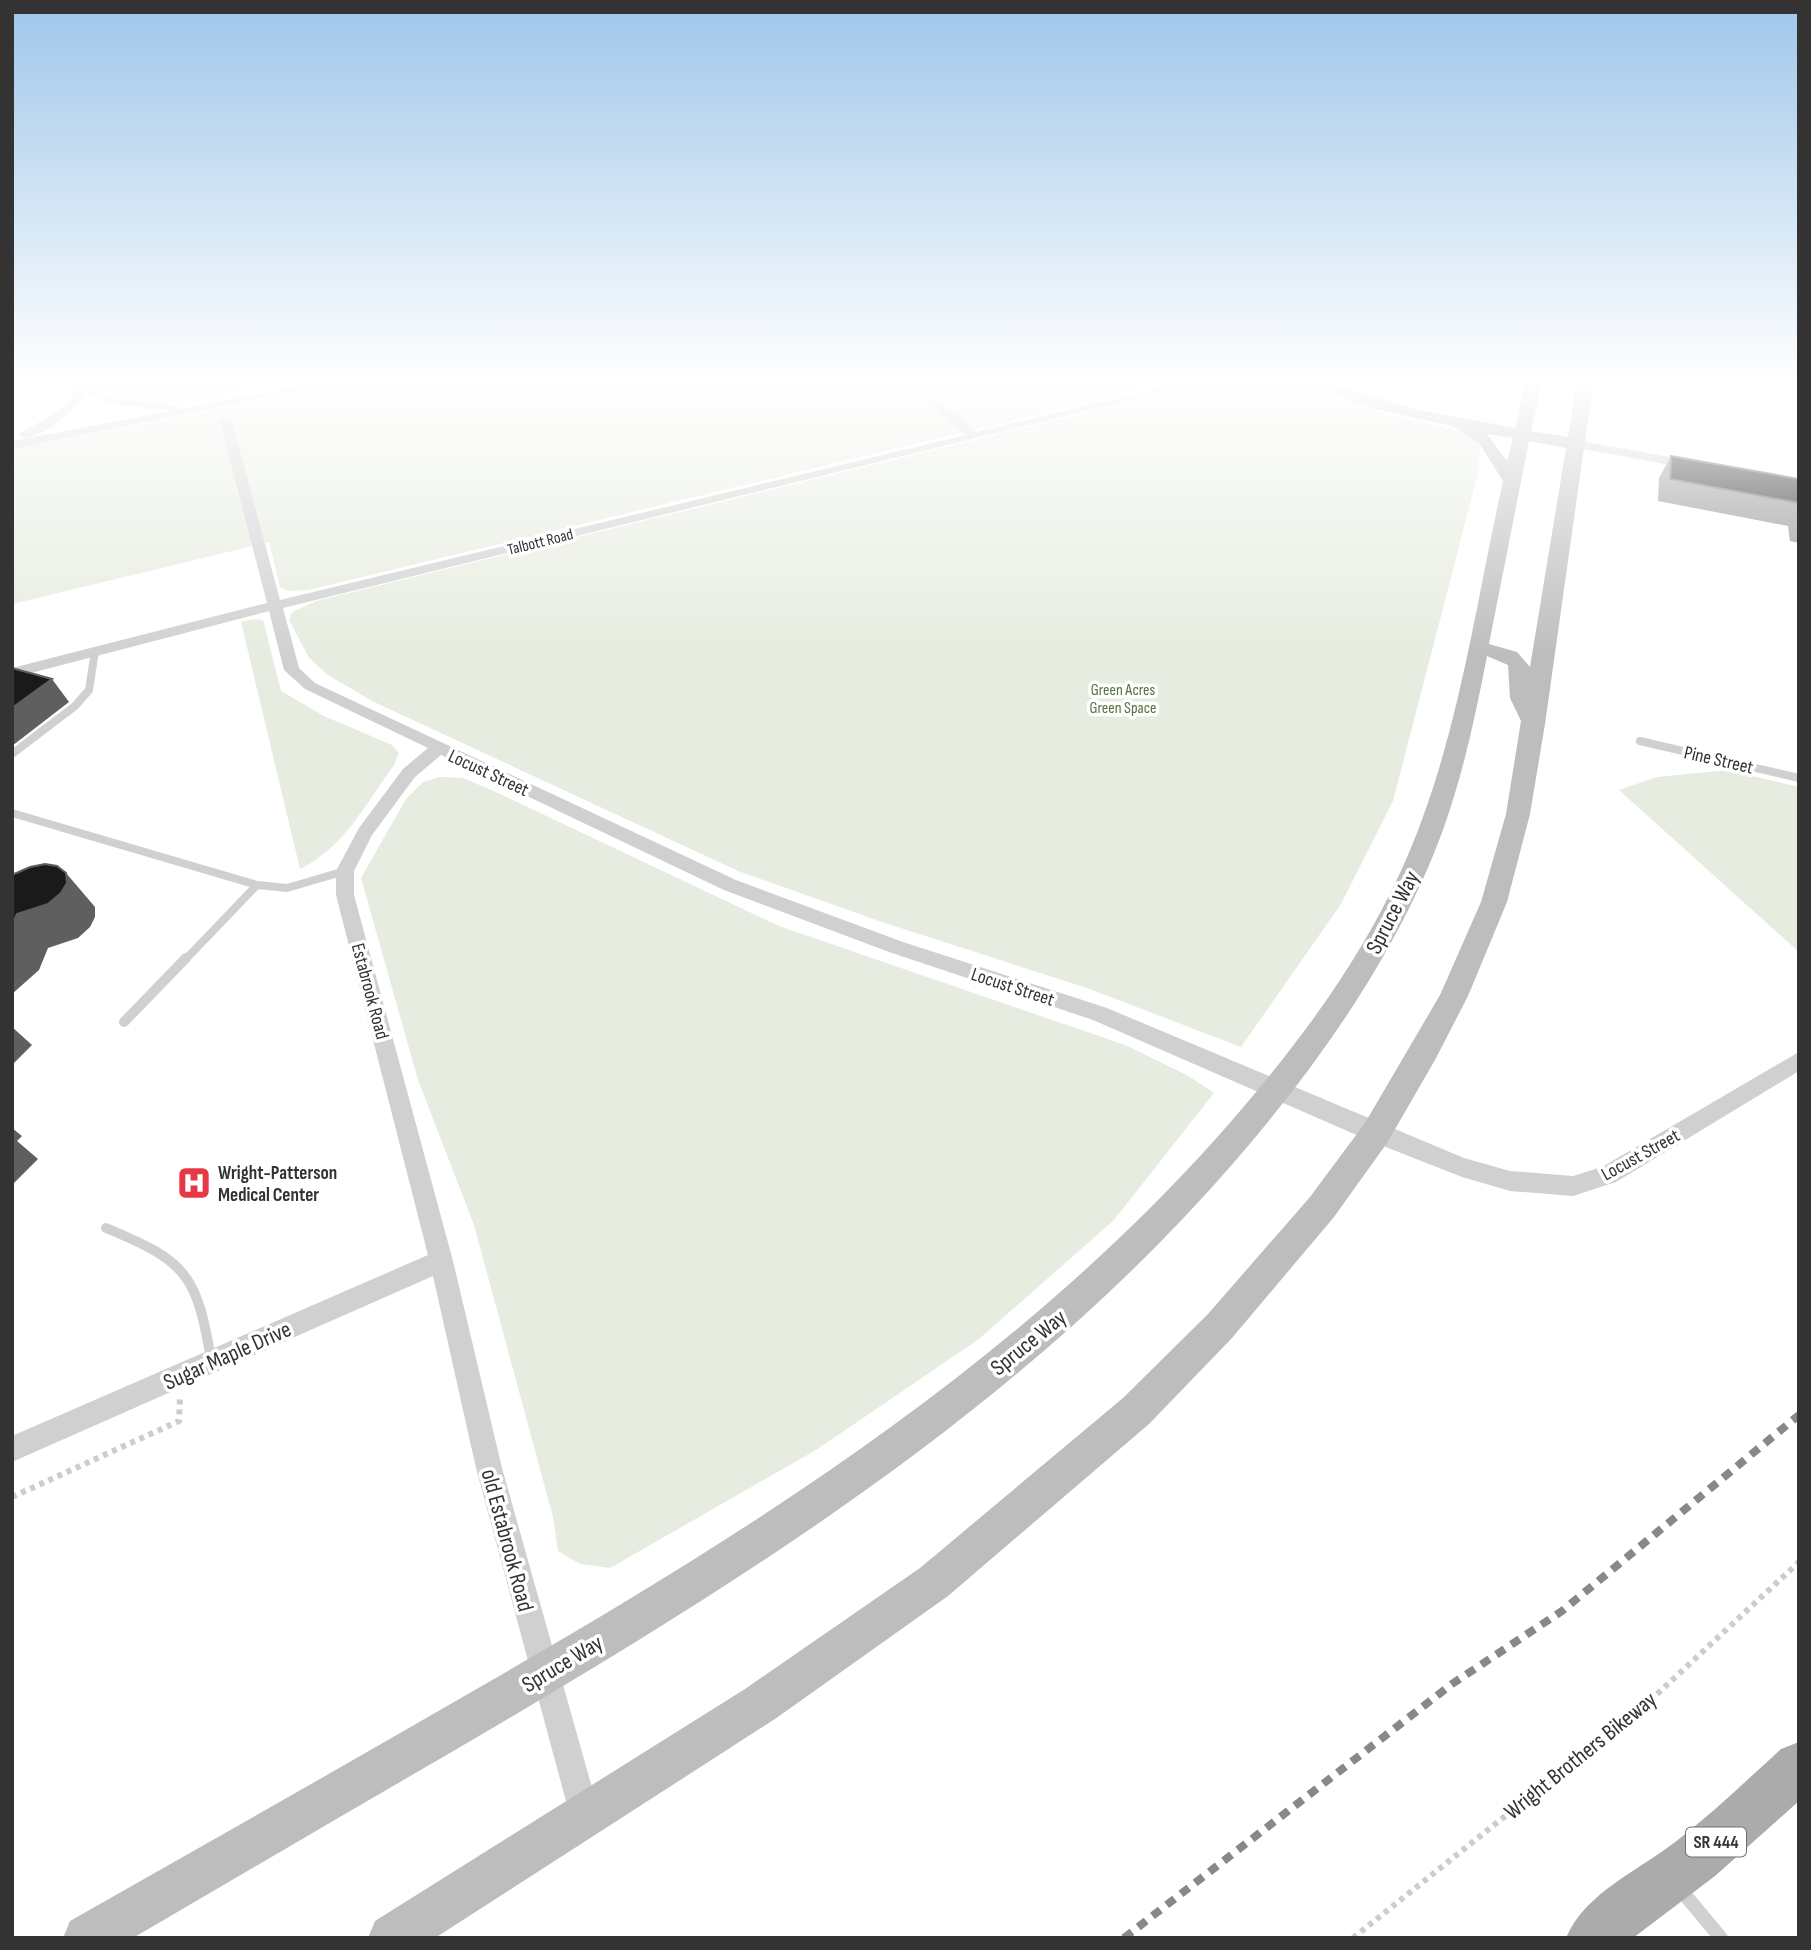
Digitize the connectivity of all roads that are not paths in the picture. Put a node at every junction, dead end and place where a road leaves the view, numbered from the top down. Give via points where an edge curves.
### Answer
1 (240, 475) edge
2 (813, 475) edge
3 (1508, 475) edge
4 (1513, 475) edge
5 (1571, 475) edge
6 (1512, 481) junction
7 (274, 606) junction
8 (1478, 648) junction
9 (95, 651) junction
10 (12, 673) edge
11 (1534, 724) junction
12 (1640, 741) dead end
13 (439, 748) junction
14 (12, 754) edge
15 (1799, 778) edge
16 (12, 813) edge
17 (345, 872) junction
18 (257, 885) junction
19 (124, 1022) dead end
20 (1799, 1060) edge
21 (1277, 1090) junction
22 (1376, 1133) junction
23 (106, 1228) dead end
24 (441, 1261) junction
25 (211, 1361) junction
26 (12, 1449) edge
27 (544, 1674) junction
28 (1791, 1781) edge
29 (585, 1817) junction
30 (1671, 1878) junction
31 (87, 1938) edge
32 (392, 1938) edge
33 (1593, 1938) edge
34 (1721, 1938) edge

1 - 7 street
2 - 7 street, Talbott Road
3 - 6 street
4 - 6 street, Spruce Way
5 - 11 street
6 - 8 street, Spruce Way
7 - 9 street, Talbott Road
7 - 13 street, Locust Street via 292,670 310,686
8 - 11 street via 1517,660 1521,700
8 - 21 street, Spruce Way via 1444,794 1415,869 1354,984
9 - 10 street, Talbott Road
9 - 14 lane via 89,690
11 - 22 street via 1518,814 1492,907 1454,996
12 - 15 lane, Pine Street
13 - 17 street via 409,773 365,832
13 - 21 street, Locust Street via 730,885 896,947 1100,1014
16 - 18 lane
17 - 18 lane via 287,888
17 - 24 street, Estabrook Road via 345,895
18 - 19 lane
20 - 22 street, Locust Street via 1608,1175 1573,1186 1510,1181
21 - 22 street, Locust Street
21 - 27 street, Spruce Way via 1167,1216 1027,1344 855,1477
22 - 29 street via 1322,1207 1220,1326 1136,1411 934,1582 760,1704
23 - 25 lane via 164,1254 181,1267 201,1301
24 - 25 street, Sugar Maple Drive
24 - 27 street, old Estabrook Road via 489,1468
25 - 26 street, Sugar Maple Drive
27 - 29 street, old Estabrook Road
27 - 31 street, Spruce Way
28 - 30 main road, SR 444
29 - 32 street
30 - 33 main road, SR 444
30 - 34 lane

